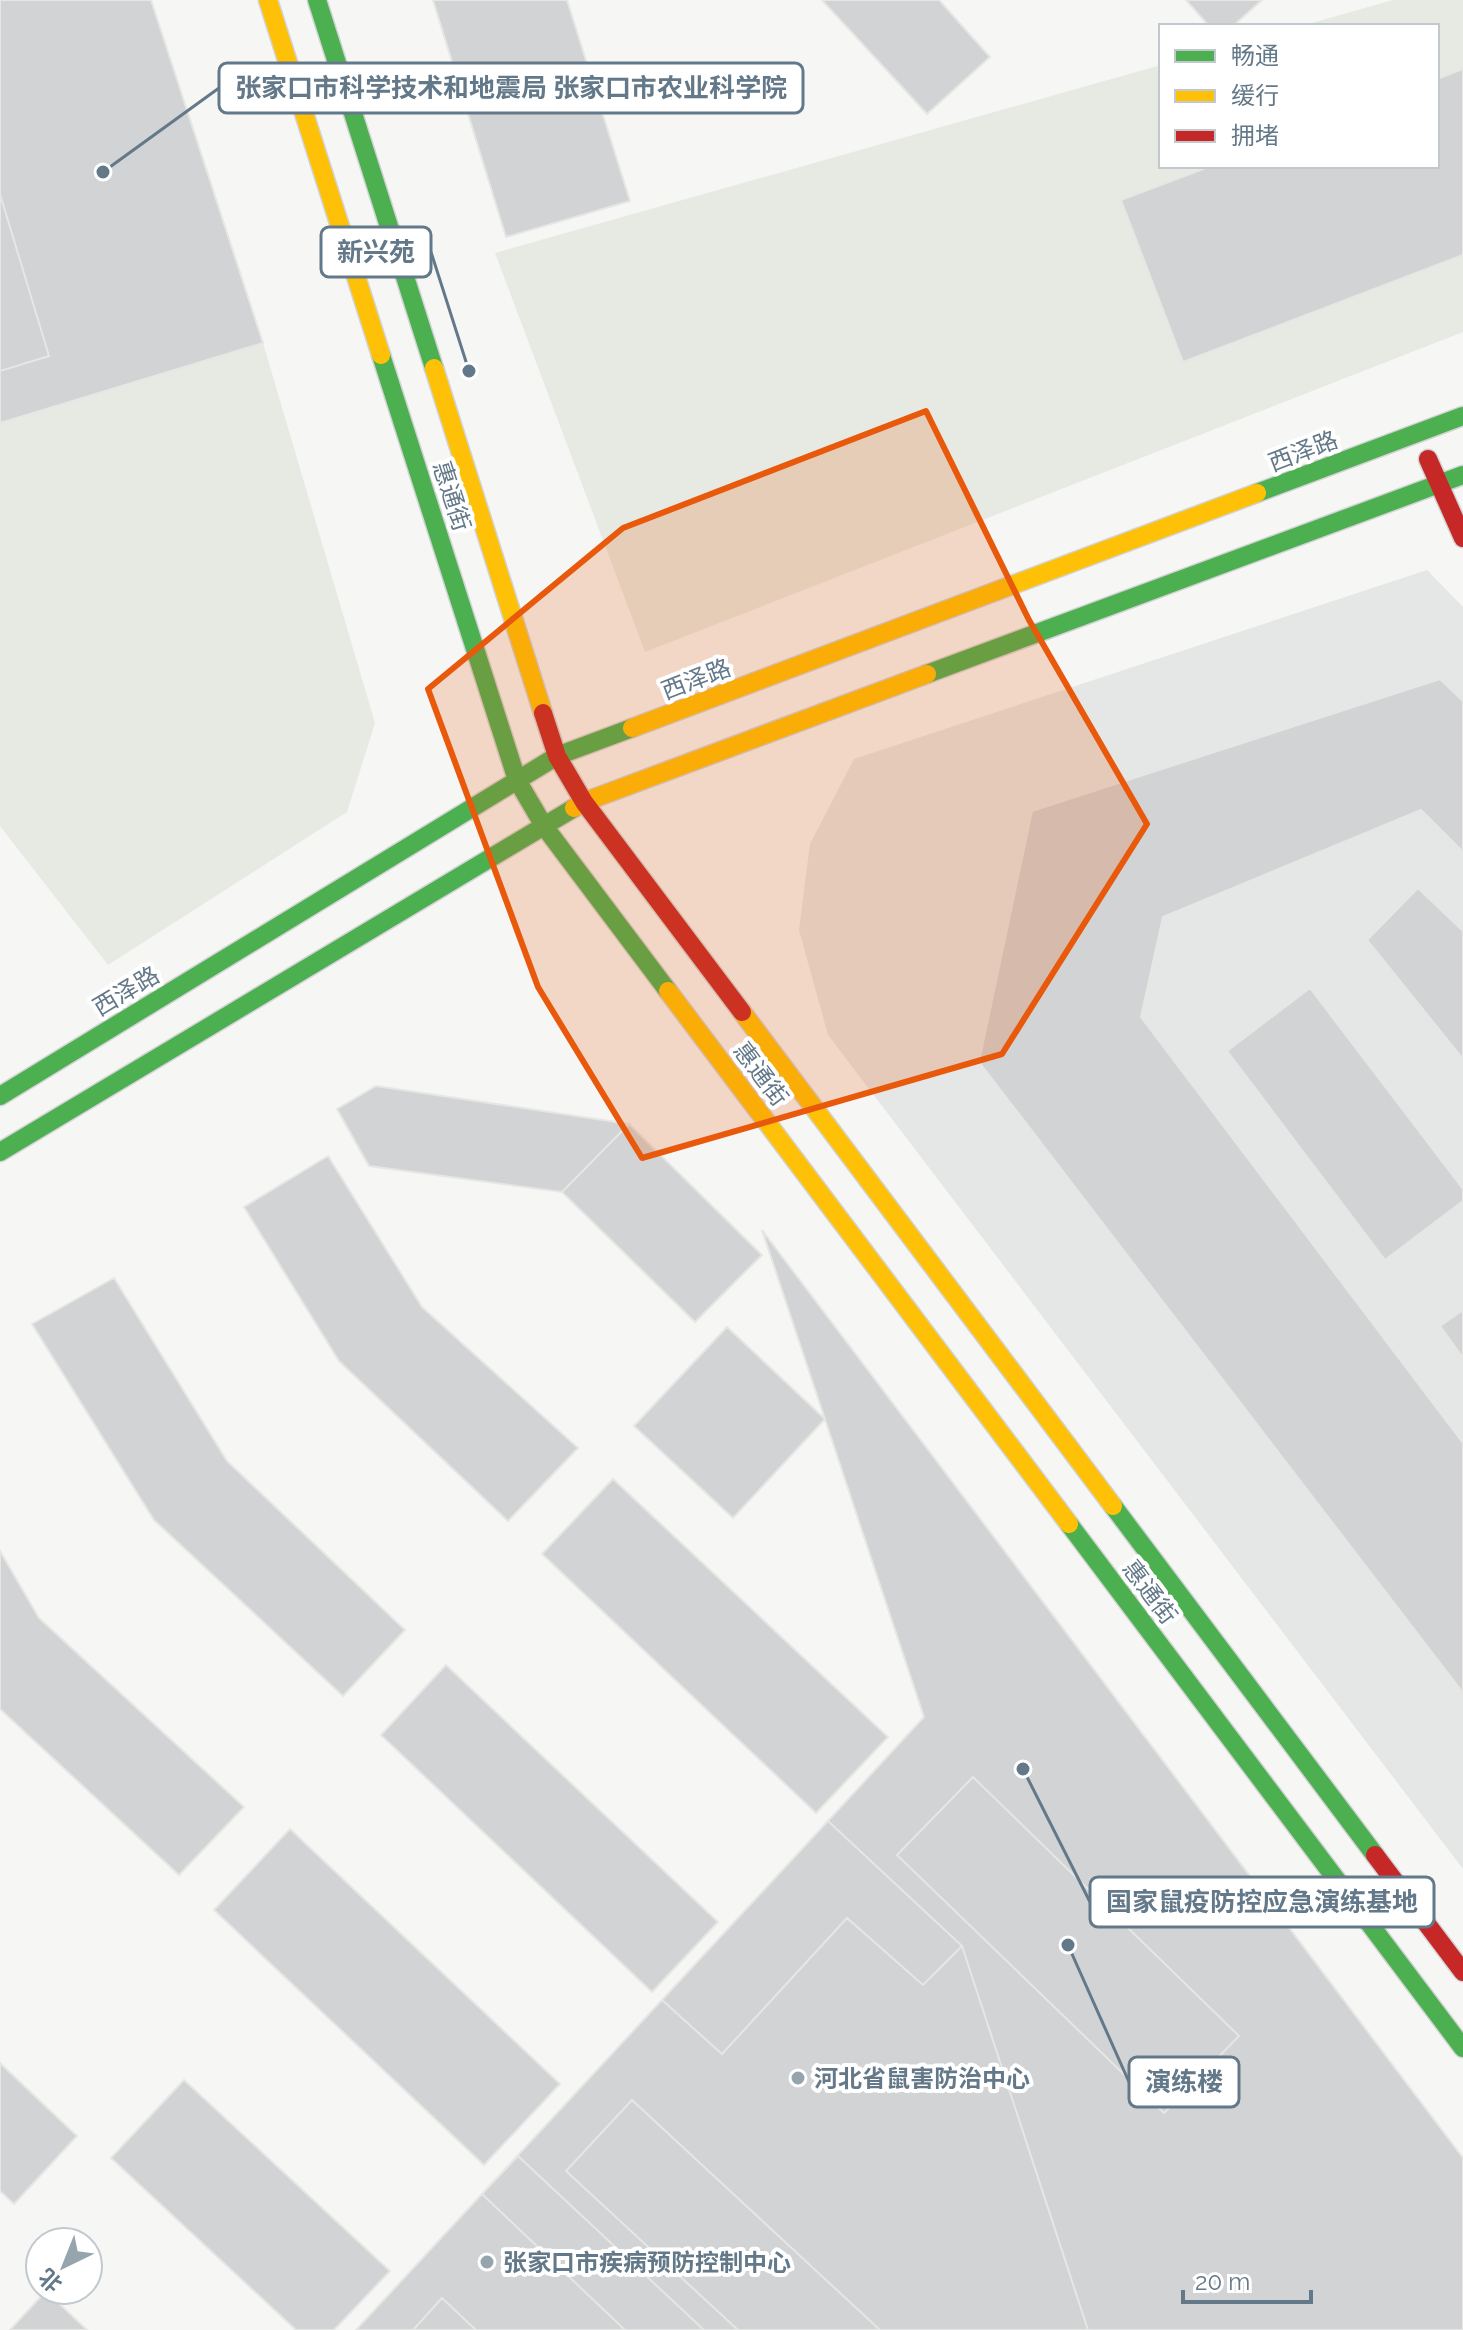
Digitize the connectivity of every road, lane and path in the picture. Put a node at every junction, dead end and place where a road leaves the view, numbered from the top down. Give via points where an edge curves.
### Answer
1 (268, 0) edge
2 (317, 0) edge
3 (1463, 416) edge
4 (1416, 434) junction
5 (1463, 475) edge
6 (1439, 484) junction
7 (1463, 538) edge
8 (557, 756) junction
9 (517, 780) junction
10 (584, 802) junction
11 (544, 826) junction
12 (0, 1096) edge
13 (0, 1152) edge
14 (1463, 1972) edge
15 (1463, 2048) edge

1 - 9 main road, 惠通街
2 - 8 main road, 惠通街
3 - 4 main road, 西泽路
4 - 6 main road
4 - 8 main road, 西泽路
5 - 6 main road
6 - 7 main road
6 - 10 main road
8 - 9 main road, 西泽路
8 - 10 main road, 惠通街
9 - 11 main road, 惠通街
9 - 12 main road, 西泽路
10 - 11 main road
10 - 14 main road, 惠通街
11 - 13 main road
11 - 15 main road, 惠通街

